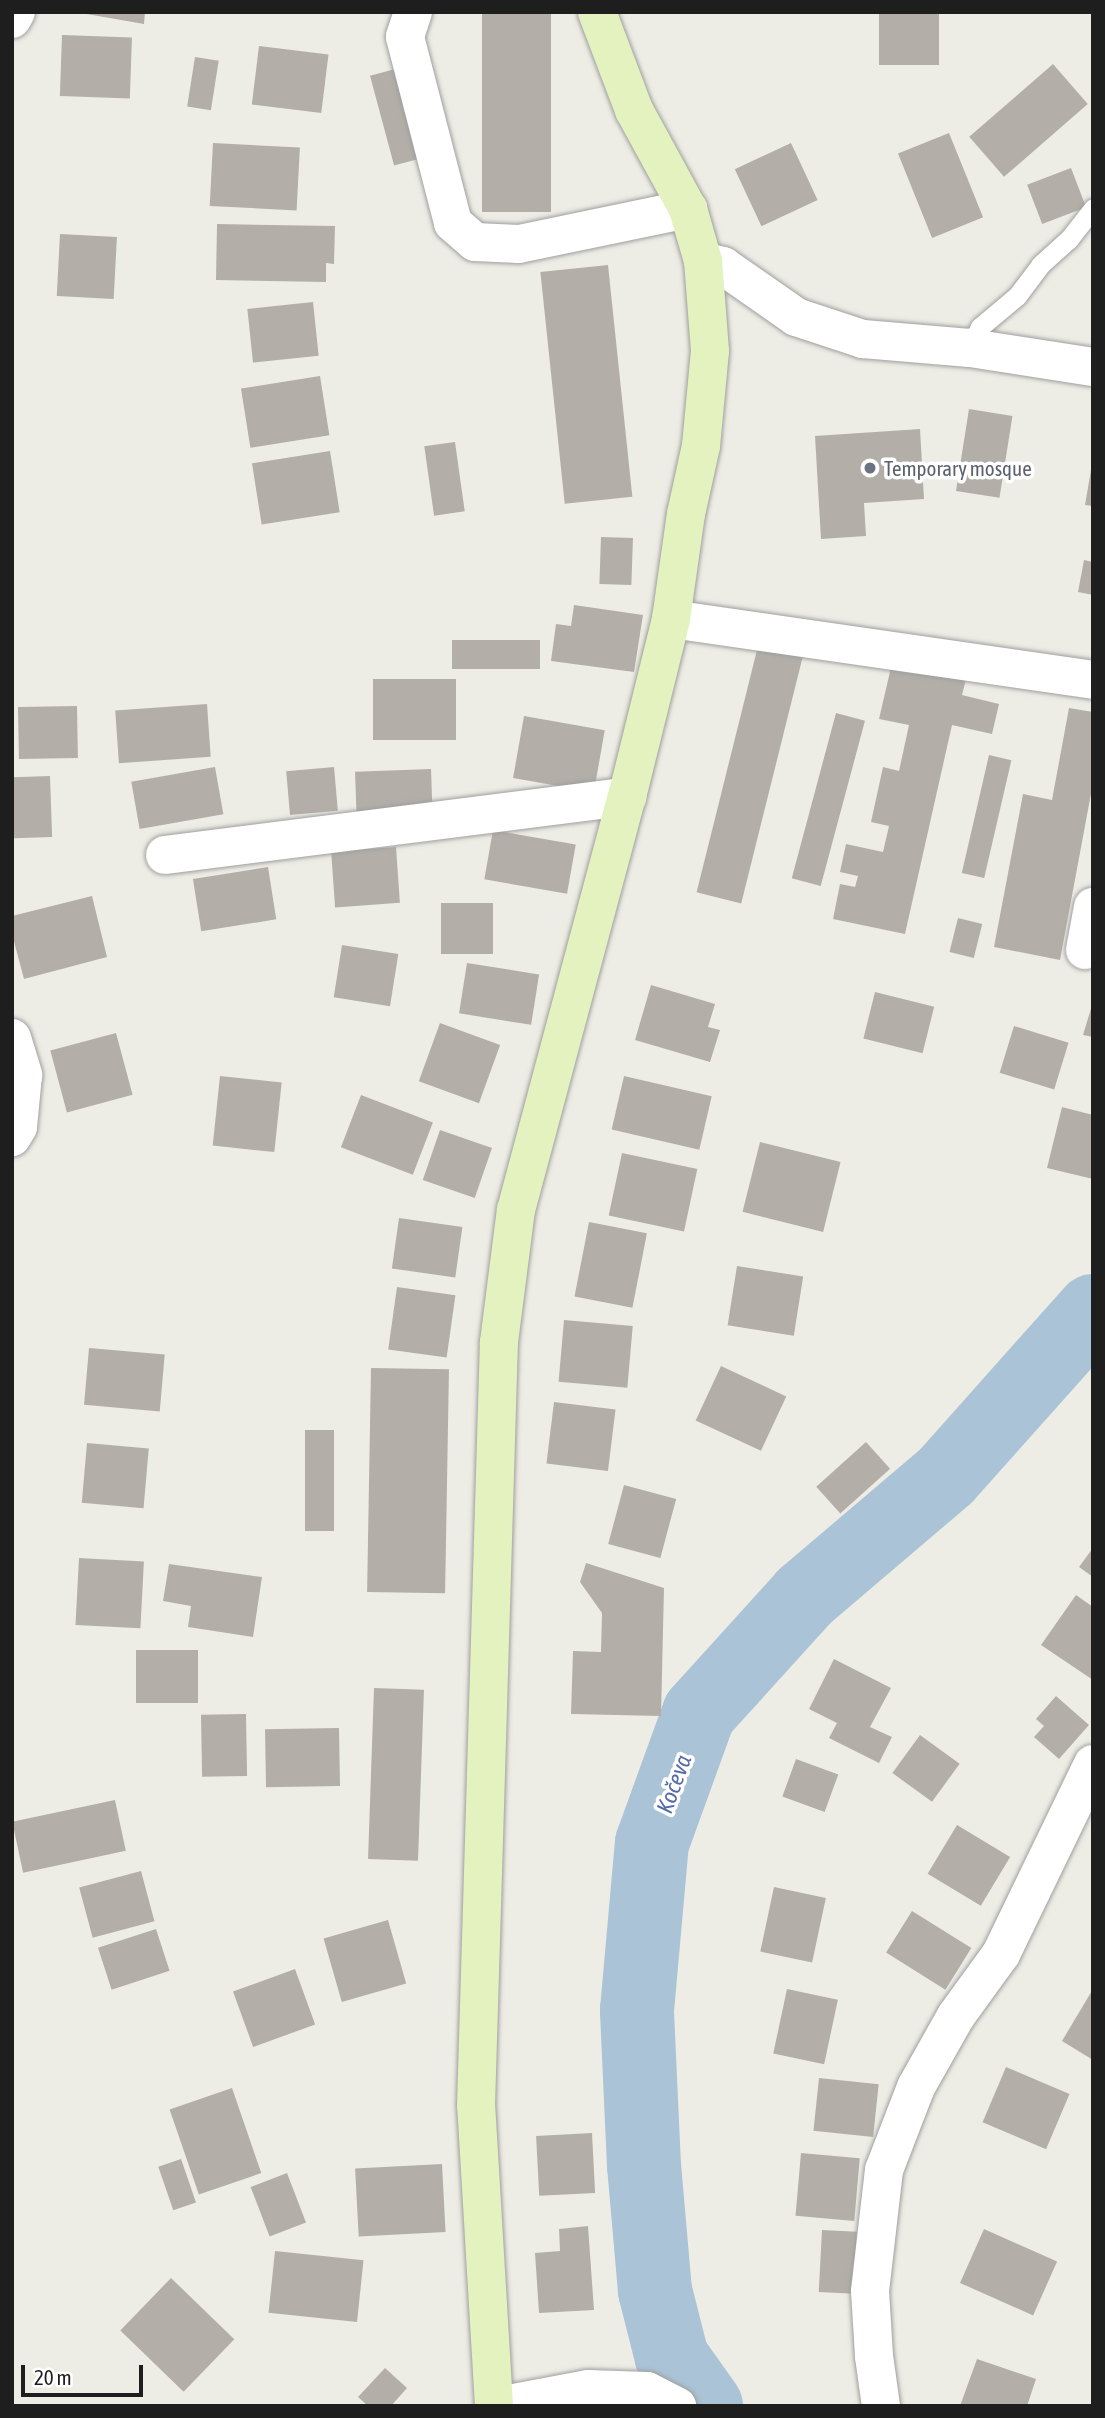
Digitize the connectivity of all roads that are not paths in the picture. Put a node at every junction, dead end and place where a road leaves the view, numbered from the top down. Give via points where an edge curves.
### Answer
1 (16, 12) edge
2 (414, 12) edge
3 (597, 12) edge
4 (12, 19) edge
5 (1093, 208) edge
6 (688, 209) junction
7 (703, 261) junction
8 (970, 348) junction
9 (1093, 367) edge
10 (671, 619) junction
11 (1093, 680) edge
12 (627, 797) junction
13 (165, 855) dead end
14 (1093, 906) edge
15 (1085, 950) dead end
16 (12, 1038) edge
17 (12, 1137) edge
18 (1093, 1764) edge
19 (496, 2406) edge
20 (677, 2406) edge
21 (881, 2406) edge

1 - 4 street
2 - 6 street via 405,37 453,223 475,242 519,244
3 - 6 main road via 634,110
5 - 8 lane via 1017,296 980,327
6 - 7 main road
7 - 8 street via 723,267 796,317 863,340
7 - 10 main road via 710,351 701,446
8 - 9 street
10 - 11 street
10 - 12 main road
12 - 13 street
12 - 19 main road via 516,1210 499,1342 476,2106
14 - 15 street
16 - 17 street via 23,1075 18,1127
18 - 21 street via 1001,1954 956,2016 916,2087 884,2170 870,2291
19 - 20 street via 588,2389 647,2391

